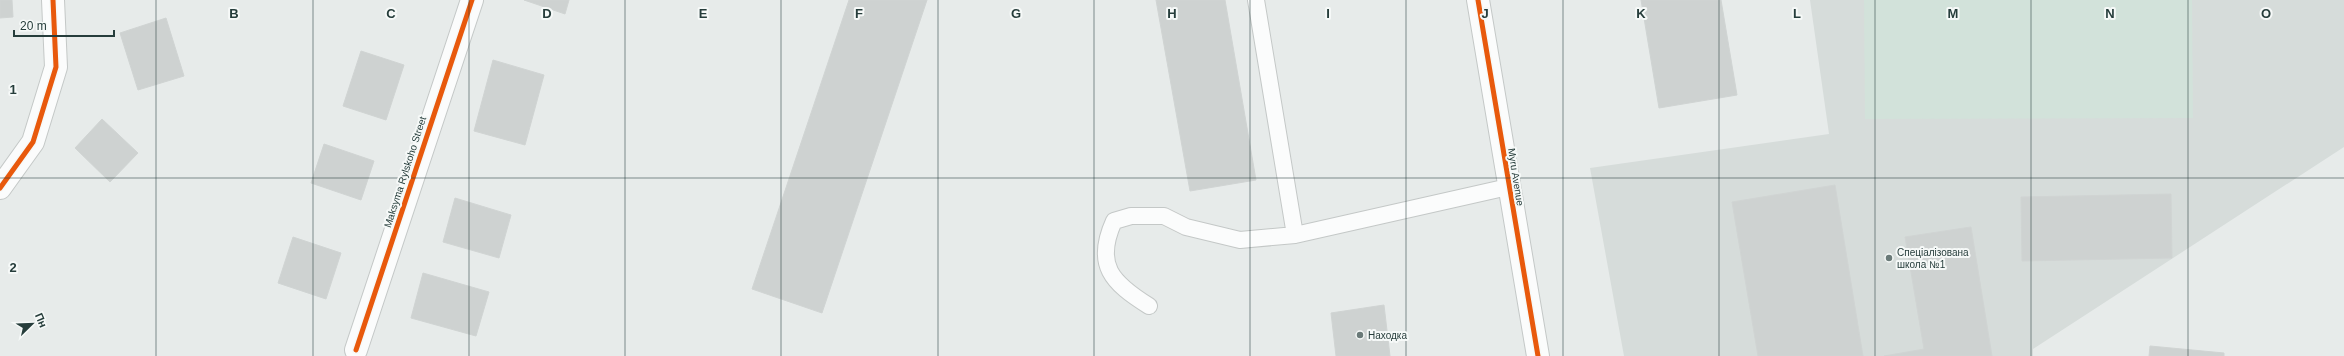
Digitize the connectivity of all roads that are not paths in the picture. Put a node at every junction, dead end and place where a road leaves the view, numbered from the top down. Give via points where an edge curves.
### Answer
1 (53, 0) edge
2 (472, 0) edge
3 (1256, 0) edge
4 (1478, 0) edge
5 (1508, 187) junction
6 (0, 188) edge
7 (1295, 235) junction
8 (1149, 306) dead end
9 (356, 350) dead end
10 (1538, 356) edge

1 - 6 street via 56,67 33,142
2 - 9 street, Maksyma Rylskoho Street
3 - 7 lane
4 - 5 street, Myru Avenue
5 - 7 lane
5 - 10 street, Myru Avenue
7 - 8 lane via 1240,240 1186,227 1164,216 1131,216 1114,221 1106,238 1105,261 1124,290

